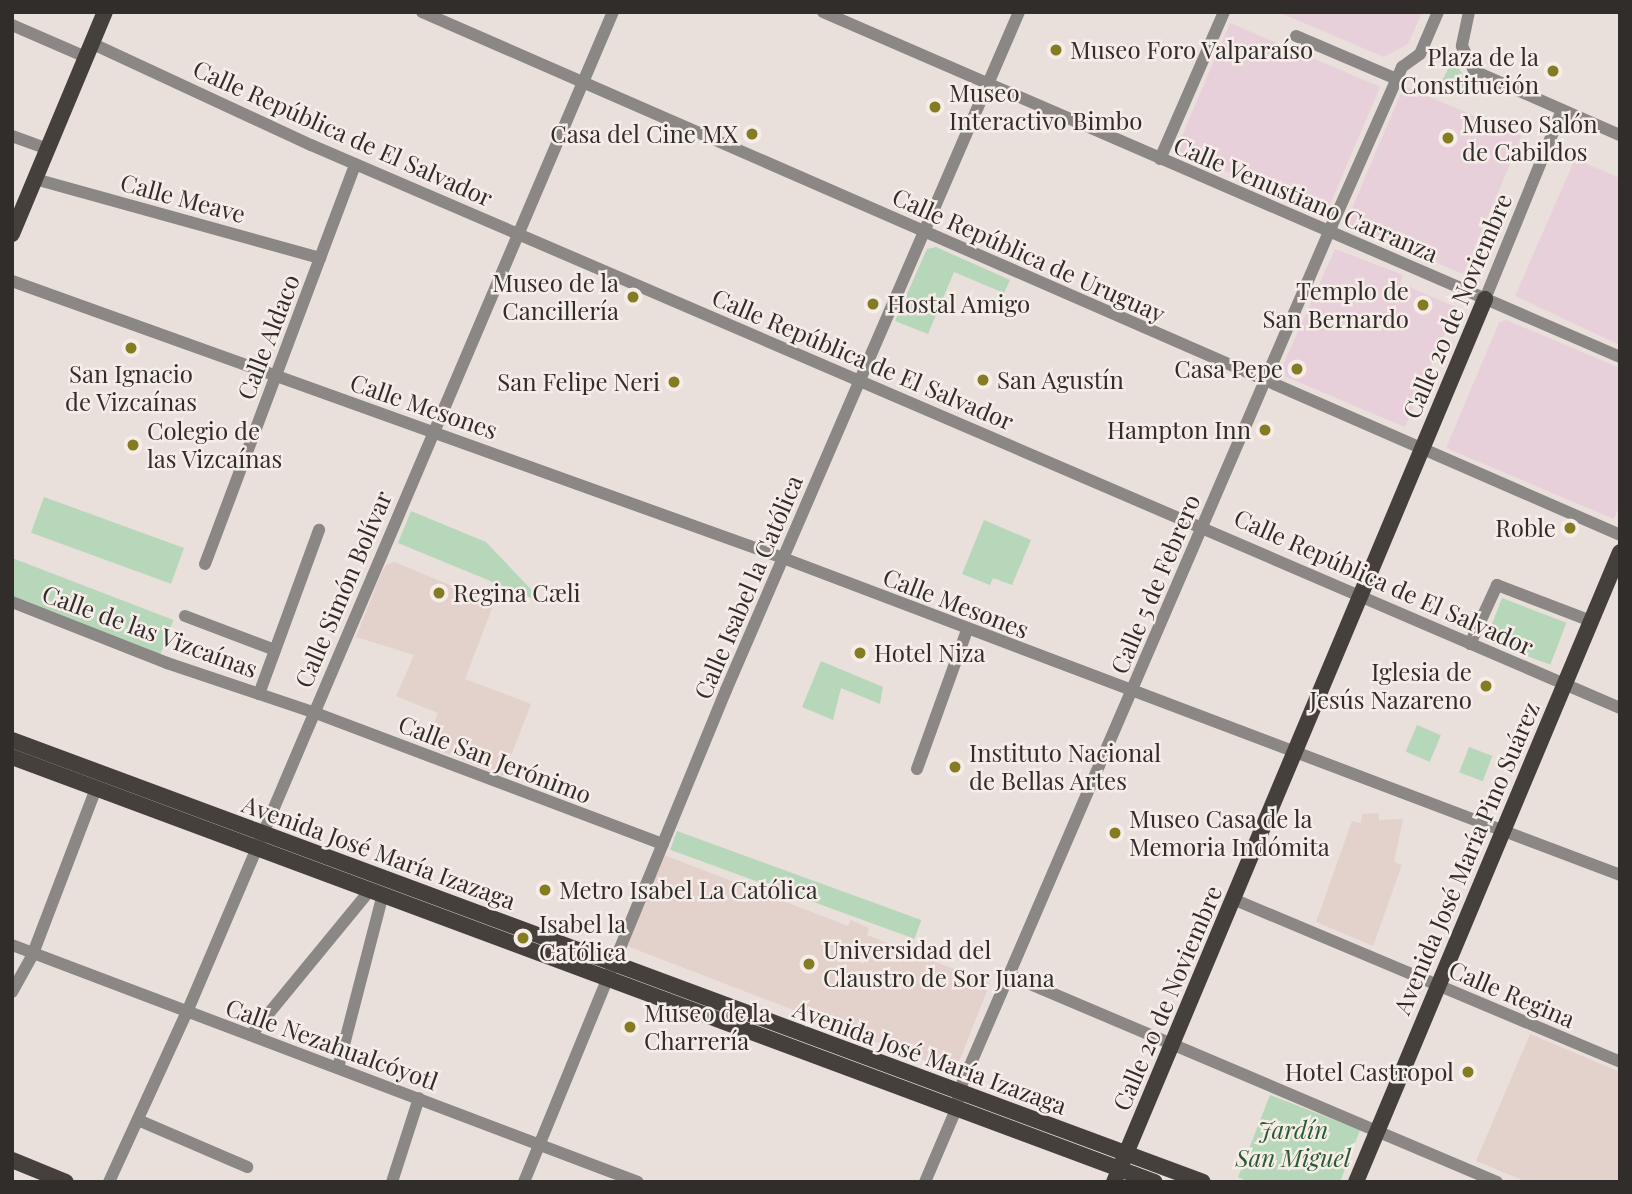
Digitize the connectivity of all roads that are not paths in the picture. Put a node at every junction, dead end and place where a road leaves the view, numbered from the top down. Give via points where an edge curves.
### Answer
1 (105, 12) edge
2 (422, 12) edge
3 (613, 12) edge
4 (823, 12) edge
5 (1019, 12) edge
6 (1223, 12) edge
7 (1438, 12) edge
8 (1469, 12) edge
9 (12, 25) edge
10 (1296, 36) dead end
11 (88, 50) junction
12 (1397, 79) junction
13 (583, 82) junction
14 (988, 85) junction
15 (1562, 110) junction
16 (12, 135) edge
17 (1620, 135) edge
18 (47, 149) junction
19 (1160, 159) junction
20 (355, 164) junction
21 (35, 179) junction
22 (924, 232) junction
23 (1329, 233) junction
24 (12, 234) edge
25 (519, 234) junction
26 (320, 258) junction
27 (12, 281) edge
28 (1485, 299) junction
29 (1620, 357) edge
30 (275, 377) junction
31 (1265, 380) junction
32 (860, 381) junction
33 (434, 430) junction
34 (1422, 449) junction
35 (1203, 526) junction
36 (319, 530) dead end
37 (1620, 535) edge
38 (1620, 552) edge
39 (783, 558) junction
40 (205, 564) dead end
41 (1361, 594) junction
42 (12, 602) edge
43 (185, 616) dead end
44 (1591, 621) junction
45 (967, 630) junction
46 (1470, 644) junction
47 (275, 650) junction
48 (1564, 684) junction
49 (1132, 691) junction
50 (259, 694) junction
51 (1620, 708) edge
52 (313, 712) junction
53 (12, 740) edge
54 (1294, 754) junction
55 (12, 757) edge
56 (917, 769) dead end
57 (96, 788) junction
58 (1501, 829) junction
59 (259, 839) junction
60 (663, 844) junction
61 (1620, 874) edge
62 (377, 891) junction
63 (1233, 899) junction
64 (12, 945) edge
65 (32, 956) junction
66 (611, 971) junction
67 (1009, 975) junction
68 (1436, 985) junction
69 (12, 992) edge
70 (187, 1012) junction
71 (251, 1035) junction
72 (1171, 1046) junction
73 (1620, 1062) edge
74 (338, 1068) junction
75 (419, 1098) junction
76 (958, 1099) junction
77 (138, 1119) junction
78 (1376, 1132) junction
79 (539, 1145) junction
80 (12, 1160) edge
81 (247, 1167) dead end
82 (1120, 1168) edge
83 (66, 1182) edge
84 (109, 1182) edge
85 (392, 1182) edge
86 (524, 1182) edge
87 (638, 1182) edge
88 (925, 1182) edge
89 (1155, 1182) edge
90 (1203, 1182) edge
91 (1356, 1182) edge
92 (1497, 1182) edge

1 - 11 main road
2 - 13 street, Calle República de Uruguay
3 - 13 street, Calle Simón Bolívar
4 - 14 street, Calle Venustiano Carranza
5 - 14 street, Calle Isabel la Católica
6 - 19 street
7 - 12 street, Calle 5 de Febrero via 1420,54 1402,67
8 - 15 street via 1462,46 1474,71
9 - 11 street, Calle República de El Salvador
10 - 12 street
11 - 18 main road
11 - 20 street, Calle República de El Salvador
12 - 23 street, Calle 5 de Febrero
13 - 22 street, Calle República de Uruguay
13 - 25 street, Calle Simón Bolívar
14 - 19 street, Calle Venustiano Carranza
14 - 22 street, Calle Isabel la Católica
15 - 17 street
15 - 28 street, Calle 20 de Noviembre
16 - 18 street
18 - 21 main road
19 - 23 street, Calle Venustiano Carranza
20 - 25 street, Calle República de El Salvador
20 - 26 street, Calle Aldaco
21 - 24 main road
21 - 26 street, Calle Meave
22 - 31 street, Calle República de Uruguay
22 - 32 street, Calle Isabel la Católica
23 - 28 street, Calle Venustiano Carranza
23 - 31 street, Calle 5 de Febrero
25 - 32 street, Calle República de El Salvador
25 - 33 street, Calle Simón Bolívar
26 - 30 street, Calle Aldaco
27 - 30 street
28 - 29 street, Calle Venustiano Carranza
28 - 34 main road, Calle 20 de Noviembre
30 - 33 street, Calle Mesones
30 - 40 street, Calle Aldaco
31 - 34 street, Calle República de Uruguay
31 - 35 street, Calle 5 de Febrero
32 - 35 street, Calle República de El Salvador
32 - 39 street, Calle Isabel la Católica
33 - 39 street, Calle Mesones
33 - 52 street, Calle Simón Bolívar
34 - 37 street, Calle República de Uruguay
34 - 41 main road, Calle 20 de Noviembre
35 - 41 street, Calle República de El Salvador
35 - 49 street, Calle 5 de Febrero
36 - 47 street
38 - 44 main road, Avenida José María Pino Suárez
39 - 45 street, Calle Mesones
39 - 60 street, Calle Isabel la Católica
41 - 46 street, Calle República de El Salvador
41 - 54 main road, Calle 20 de Noviembre
42 - 50 street, Calle de las Vizcaínas
43 - 47 street
44 - 46 street via 1497,585
44 - 48 main road, Avenida José María Pino Suárez
45 - 49 street, Calle Mesones
45 - 56 street
46 - 48 street, Calle República de El Salvador
47 - 50 street
48 - 51 street, Calle República de El Salvador
48 - 58 main road, Avenida José María Pino Suárez
49 - 54 street, Calle Mesones
49 - 67 street, Calle 5 de Febrero
50 - 52 street, Calle de las Vizcaínas
52 - 59 street, Calle Simón Bolívar
52 - 60 street, Calle San Jerónimo
53 - 59 main road, Avenida José María Izazaga
54 - 58 street, Calle Mesones
54 - 63 main road, Calle 20 de Noviembre
55 - 57 main road, Avenida José María Izazaga
57 - 59 main road, Avenida José María Izazaga
57 - 65 street
58 - 61 street, Calle Mesones
58 - 68 main road, Avenida José María Pino Suárez
59 - 62 main road, Avenida José María Izazaga
59 - 66 main road, Avenida José María Izazaga
59 - 70 street, Calle Simón Bolívar
60 - 66 street, Calle Isabel la Católica
62 - 66 main road, Avenida José María Izazaga
62 - 71 street
62 - 74 street
63 - 68 street, Calle Regina
63 - 72 main road, Calle 20 de Noviembre
64 - 65 street, Calle Nezahualcóyotl
65 - 69 street
65 - 70 street, Calle Nezahualcóyotl
66 - 76 main road, Avenida José María Izazaga
66 - 79 street, Calle Isabel la Católica
67 - 72 street
67 - 76 street, Calle 5 de Febrero
68 - 73 street, Calle Regina
68 - 78 main road, Avenida José María Pino Suárez
70 - 71 street, Calle Nezahualcóyotl
70 - 77 street, Calle Simón Bolívar
71 - 74 street, Calle Nezahualcóyotl
72 - 78 street
72 - 82 main road, Calle 20 de Noviembre
74 - 75 street, Calle Nezahualcóyotl
75 - 79 street, Calle Nezahualcóyotl
75 - 85 street
76 - 82 main road, Avenida José María Izazaga
76 - 88 street, Calle 5 de Febrero
77 - 81 street
77 - 84 street, Calle Simón Bolívar
78 - 91 main road, Avenida José María Pino Suárez
78 - 92 street
79 - 86 street, Calle Isabel la Católica
79 - 87 street, Calle Nezahualcóyotl
80 - 83 main road
82 - 89 main road, Avenida José María Izazaga
82 - 90 main road, Avenida José María Izazaga

